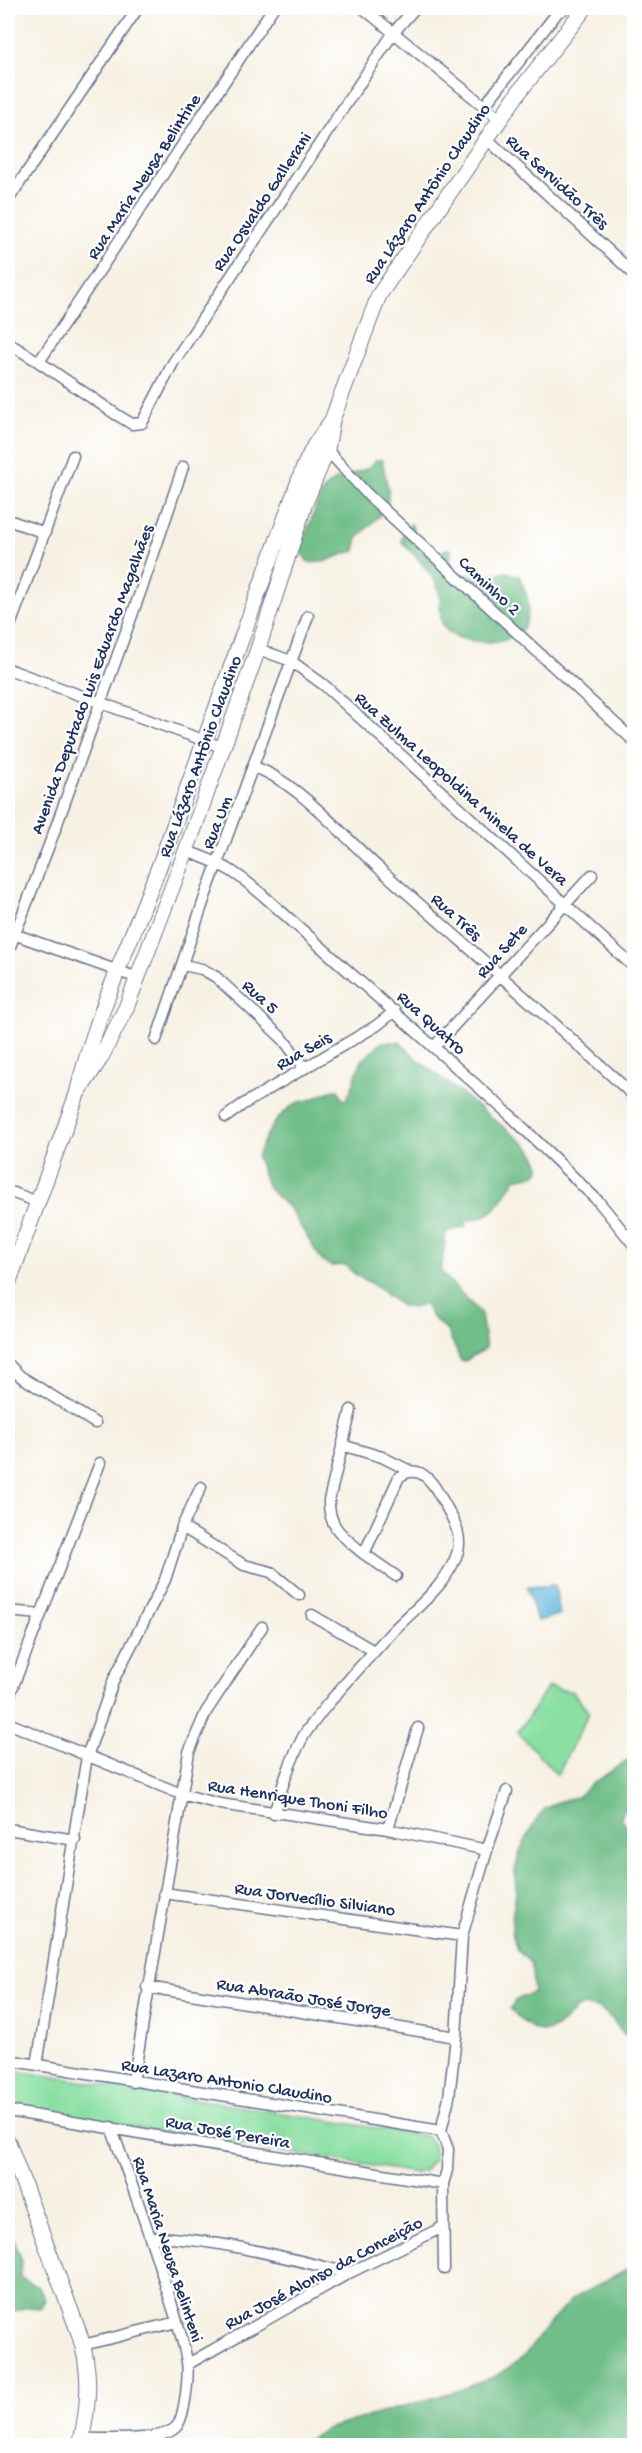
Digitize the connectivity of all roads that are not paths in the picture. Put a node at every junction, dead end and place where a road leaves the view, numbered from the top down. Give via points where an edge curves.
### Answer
1 (138, 8) edge
2 (273, 8) edge
3 (363, 8) edge
4 (415, 8) edge
5 (561, 8) edge
6 (585, 8) edge
7 (394, 32) junction
8 (485, 105) junction
9 (500, 119) junction
10 (486, 138) junction
11 (8, 200) edge
12 (634, 273) edge
13 (8, 343) edge
14 (39, 362) junction
15 (332, 420) junction
16 (327, 450) junction
17 (73, 456) dead end
18 (183, 467) dead end
19 (8, 520) edge
20 (45, 533) junction
21 (308, 616) dead end
22 (8, 631) edge
23 (258, 649) junction
24 (291, 661) junction
25 (8, 669) edge
26 (99, 703) junction
27 (204, 740) junction
28 (634, 741) edge
29 (222, 747) junction
30 (254, 767) junction
31 (186, 851) junction
32 (218, 862) junction
33 (592, 875) dead end
34 (565, 904) junction
35 (11, 933) edge
36 (8, 952) edge
37 (183, 965) junction
38 (634, 967) edge
39 (119, 971) junction
40 (499, 976) junction
41 (138, 978) junction
42 (395, 1011) junction
43 (156, 1041) dead end
44 (434, 1047) junction
45 (305, 1068) junction
46 (77, 1094) junction
47 (634, 1096) edge
48 (226, 1117) dead end
49 (8, 1191) edge
50 (38, 1202) junction
51 (634, 1245) edge
52 (8, 1284) edge
53 (8, 1364) edge
54 (351, 1410) dead end
55 (95, 1423) dead end
56 (342, 1445) junction
57 (100, 1463) dead end
58 (410, 1471) junction
59 (201, 1486) dead end
60 (182, 1527) junction
61 (364, 1554) junction
62 (396, 1576) dead end
63 (299, 1595) dead end
64 (8, 1611) edge
65 (40, 1614) junction
66 (312, 1615) dead end
67 (262, 1627) dead end
68 (374, 1651) junction
69 (8, 1699) edge
70 (8, 1724) edge
71 (418, 1728) dead end
72 (87, 1756) junction
73 (507, 1791) dead end
74 (181, 1794) junction
75 (274, 1814) junction
76 (8, 1829) edge
77 (388, 1829) junction
78 (75, 1840) junction
79 (487, 1850) junction
80 (164, 1893) junction
81 (462, 1936) junction
82 (147, 1988) junction
83 (456, 2037) junction
84 (8, 2060) edge
85 (37, 2065) junction
86 (133, 2082) junction
87 (8, 2111) edge
88 (111, 2127) junction
89 (441, 2131) junction
90 (8, 2142) edge
91 (442, 2184) junction
92 (443, 2227) junction
93 (151, 2237) junction
94 (444, 2269) dead end
95 (349, 2273) junction
96 (177, 2322) junction
97 (83, 2344) junction
98 (188, 2364) junction
99 (80, 2442) edge

1 - 11 street
2 - 14 street, Rua Maria Neusa Belintine
3 - 7 street
4 - 7 street, Rua Osvaldo Gallerani
5 - 8 street
6 - 9 main road, Rua Lázaro Antônio Claudino
7 - 8 street
7 - 14 street, Rua Osvaldo Gallerani via 173,363 140,425 132,424
8 - 9 street
9 - 10 main road, Rua Lázaro Antônio Claudino
10 - 12 street, Rua Servidão Três
10 - 15 main road, Rua Lázaro Antônio Claudino via 379,295
13 - 14 street
15 - 16 main road, Rua Lázaro Antônio Claudino
15 - 27 main road, Rua Lázaro Antônio Claudino via 304,467
16 - 23 main road, Rua Lázaro Antônio Claudino via 305,503
16 - 28 street, Caminho 2 via 367,494
17 - 20 street
18 - 26 street, Avenida Deputado Luis Eduardo Magalhães
19 - 20 street
20 - 22 street
21 - 24 street, Rua Um
23 - 24 street, Rua Zulma Leopoldina Minela de Vera
23 - 29 main road, Rua Lázaro Antônio Claudino
24 - 30 street, Rua Um
24 - 34 street, Rua Zulma Leopoldina Minela de Vera via 324,685
25 - 26 street
26 - 27 street
26 - 35 street, Avenida Deputado Luis Eduardo Magalhães via 53,835
27 - 29 street
27 - 39 main road, Rua Lázaro Antônio Claudino
29 - 31 main road, Rua Lázaro Antônio Claudino
30 - 32 street, Rua Um
30 - 40 street, Rua Três via 270,772 309,802
31 - 32 street, Rua Quatro
31 - 41 main road, Rua Lázaro Antônio Claudino
32 - 37 street, Rua Um
32 - 42 street, Rua Quatro via 249,883
33 - 34 street, Rua Sete
34 - 38 street, Rua Zulma Leopoldina Minela de Vera
34 - 40 street, Rua Sete
35 - 36 street, Avenida Deputado Luis Eduardo Magalhães
35 - 39 street
37 - 43 street, Rua Um
37 - 45 street, Rua 5 via 216,977 283,1039
39 - 41 street
39 - 46 main road, Rua Lázaro Antônio Claudino via 84,1064
40 - 44 street, Rua Sete
40 - 47 street, Rua Três
41 - 46 main road, Rua Lázaro Antônio Claudino via 115,1032
42 - 44 street, Rua Quatro
42 - 45 street, Rua Seis
44 - 51 street, Rua Quatro via 569,1171
45 - 48 street, Rua Seis
46 - 50 main road, Rua Lázaro Antônio Claudino
49 - 50 street
50 - 52 main road, Rua Lázaro Antônio Claudino
53 - 55 street via 20,1376
54 - 56 street
56 - 58 street via 382,1457
56 - 61 street via 329,1512 334,1527
57 - 65 street
58 - 61 street via 399,1477
58 - 68 street via 424,1474 435,1485 459,1537 458,1550 435,1590
59 - 60 street
60 - 63 street via 244,1565 271,1572
60 - 72 street via 165,1580 114,1679
61 - 62 street
64 - 65 street
65 - 69 street
66 - 68 street
67 - 74 street via 206,1712 189,1752
68 - 75 street via 304,1734
70 - 72 street, Rua Henrique Thoni Filho
71 - 77 street
72 - 74 street, Rua Henrique Thoni Filho
72 - 78 street
73 - 79 street
74 - 75 street, Rua Henrique Thoni Filho
74 - 80 street
75 - 77 street, Rua Henrique Thoni Filho
76 - 78 street
77 - 79 street, Rua Henrique Thoni Filho
78 - 85 street
79 - 81 street
80 - 81 street, Rua Jorvecílio Silviano
80 - 82 street
81 - 83 street
82 - 83 street, Rua Abraão José Jorge
82 - 86 street
83 - 89 street
84 - 85 street, Rua Lazaro Antonio Claudino
85 - 86 street, Rua Lazaro Antonio Claudino
86 - 89 street, Rua Lazaro Antonio Claudino
87 - 88 street, Rua José Pereira
88 - 91 street, Rua José Pereira
88 - 93 street, Rua Maria Neusa Belinteni
89 - 91 street via 448,2149
90 - 97 main road
91 - 92 street
92 - 94 street
92 - 95 street, Rua José Alonso da Conceição
93 - 95 street via 252,2249
93 - 96 street, Rua Maria Neusa Belinteni
95 - 98 street, Rua José Alonso da Conceição
96 - 97 street
96 - 98 street, Rua Maria Neusa Belinteni
97 - 99 main road via 89,2398
98 - 99 street, Rua Maria Neusa Belinteni via 184,2408 181,2422 175,2428 153,2437

